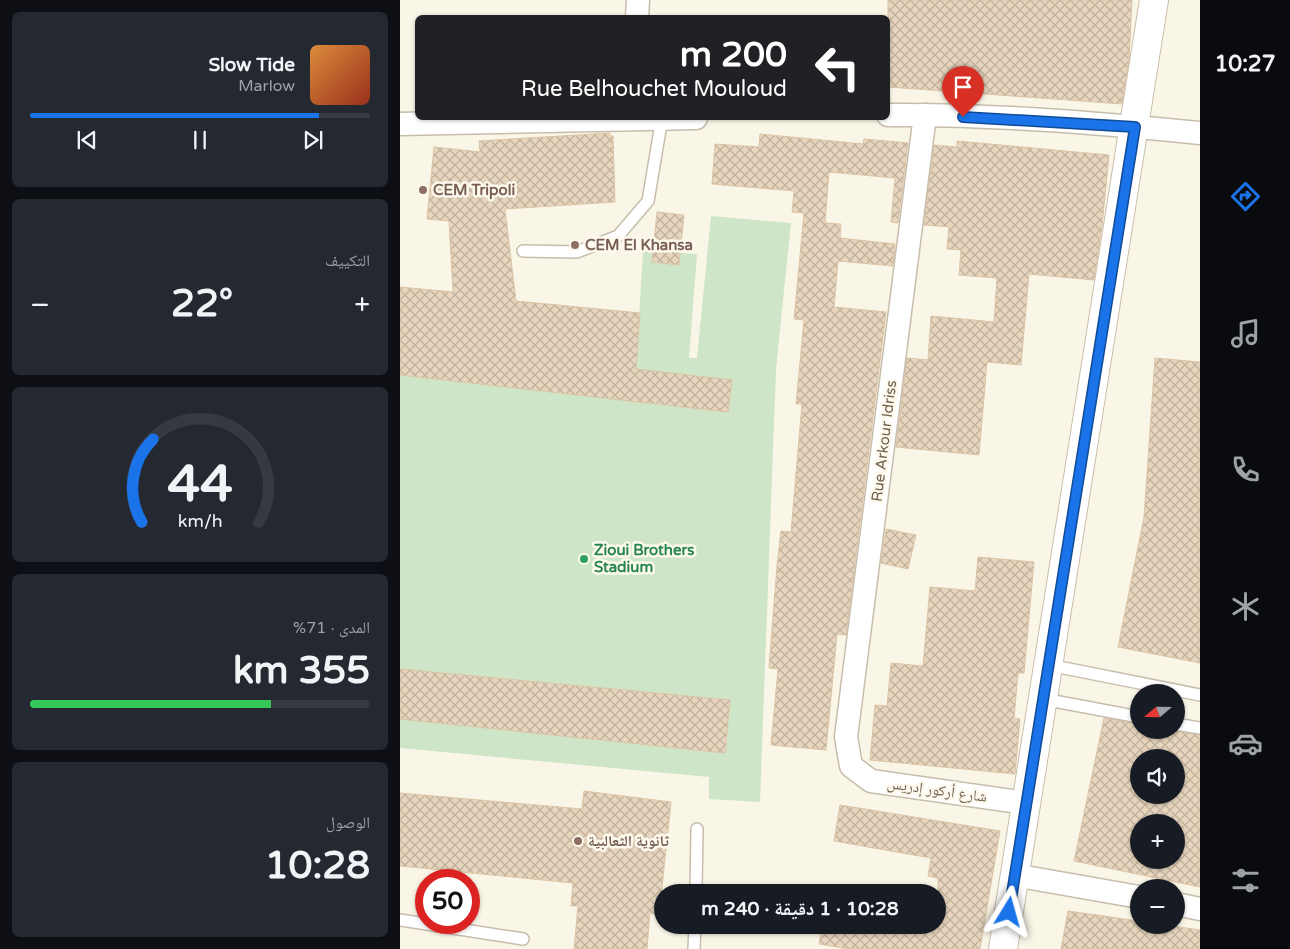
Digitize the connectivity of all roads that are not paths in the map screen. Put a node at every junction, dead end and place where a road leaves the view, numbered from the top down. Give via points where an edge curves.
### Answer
1 (638, 0) edge
2 (1154, 0) edge
3 (637, 15) edge
4 (925, 114) junction
5 (890, 115) edge
6 (553, 120) edge
7 (662, 120) edge
8 (400, 124) edge
9 (1135, 127) junction
10 (1200, 133) edge
11 (523, 251) dead end
12 (1049, 665) junction
13 (1130, 684) edge
14 (1185, 695) edge
15 (1200, 695) edge
16 (1043, 699) junction
17 (1130, 715) edge
18 (1185, 726) edge
19 (1200, 728) edge
20 (851, 766) joint
21 (1026, 803) junction
22 (697, 828) dead end
23 (1014, 874) junction
24 (696, 884) edge
25 (1130, 895) edge
26 (1185, 906) edge
27 (1200, 908) edge
28 (400, 920) edge
29 (695, 934) edge
30 (523, 939) dead end
31 (694, 949) edge
32 (1003, 949) edge

1 - 3 street
2 - 9 main road
4 - 5 street
4 - 9 street
4 - 20 street, Rue Arkour Idriss via 846,737
6 - 8 street
7 - 11 lane via 648,201 618,236 576,252
9 - 10 street
9 - 12 main road
12 - 13 lane
12 - 16 main road
14 - 15 lane
16 - 17 lane
16 - 21 main road
18 - 19 lane
20 - 21 street, شارع أركور إدريس via 871,781
21 - 23 main road
22 - 24 lane
23 - 25 street
23 - 32 main road
26 - 27 street
28 - 30 lane
29 - 31 lane

